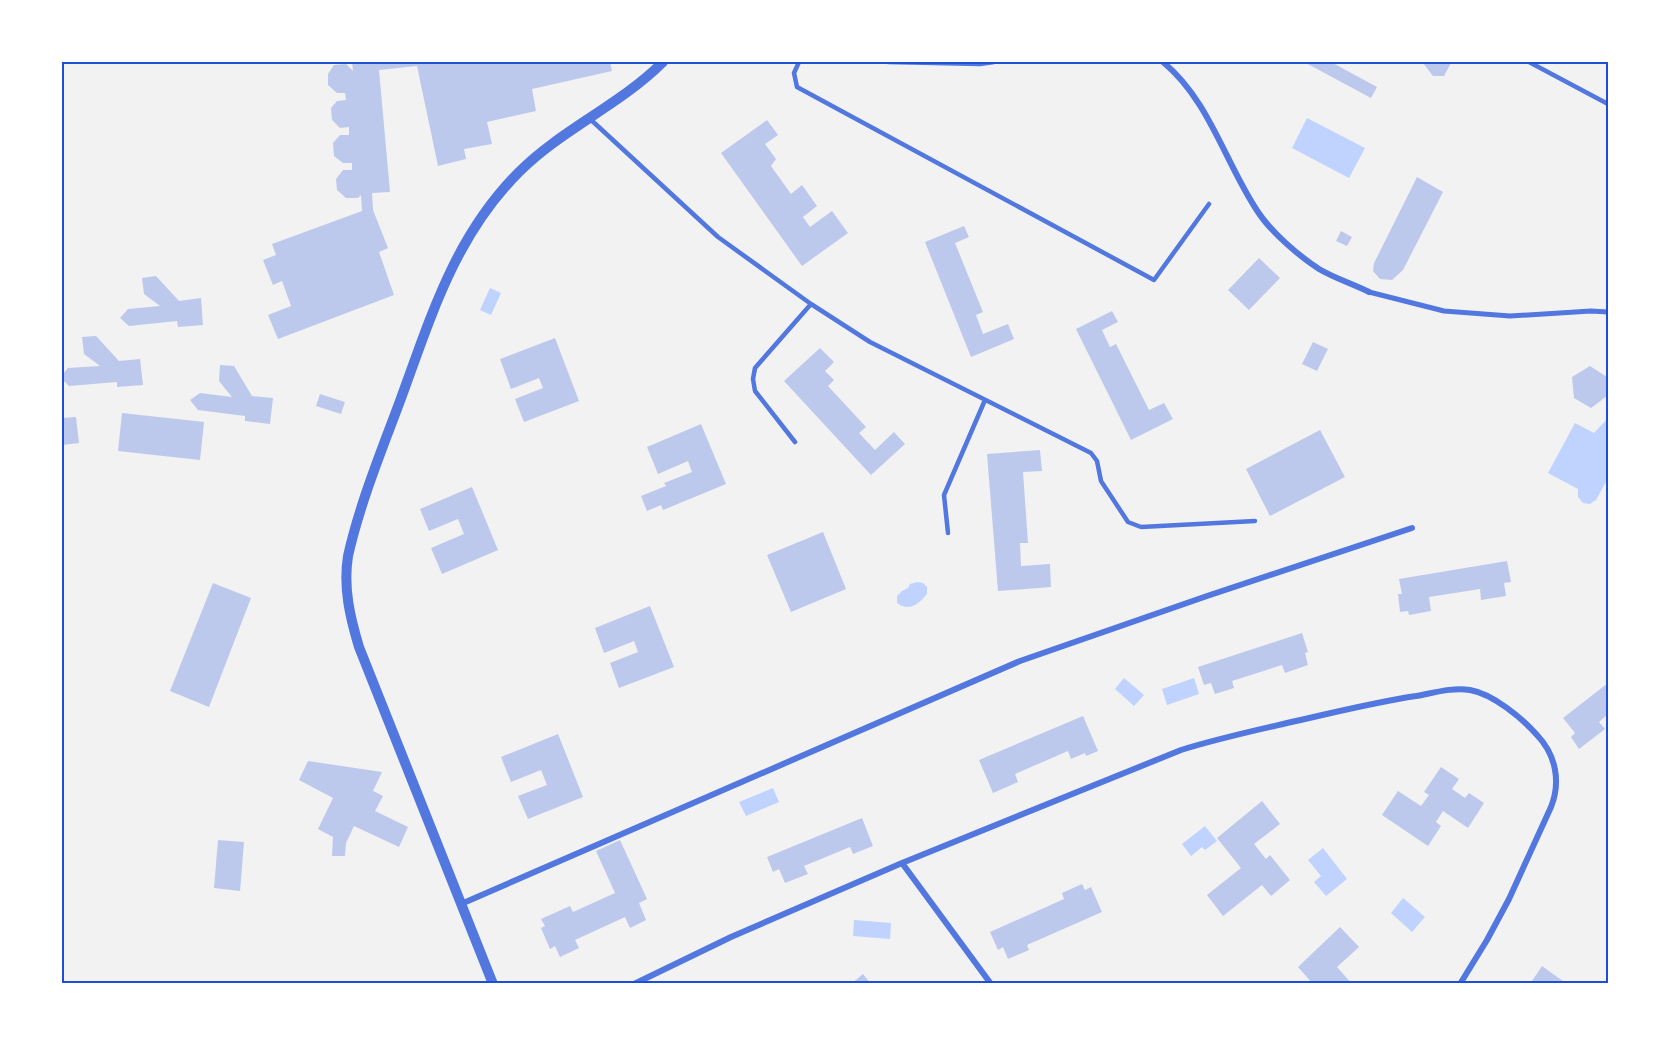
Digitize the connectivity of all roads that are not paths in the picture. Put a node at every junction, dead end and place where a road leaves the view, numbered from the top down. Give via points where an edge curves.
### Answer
1 (663, 62) edge
2 (799, 62) edge
3 (888, 62) edge
4 (994, 62) edge
5 (1163, 62) edge
6 (1529, 62) edge
7 (904, 63) edge
8 (1608, 104) edge
9 (589, 118) junction
10 (1209, 204) dead end
11 (1369, 292) joint
12 (812, 304) junction
13 (1608, 312) edge
14 (985, 400) junction
15 (795, 442) dead end
16 (1255, 521) dead end
17 (1412, 528) dead end
18 (948, 533) dead end
19 (902, 863) junction
20 (461, 904) junction
21 (493, 984) edge
22 (634, 984) edge
23 (991, 984) edge
24 (1460, 984) edge

1 - 9 street via 635,87
2 - 10 lane via 794,73 797,87 1154,280
3 - 7 lane
4 - 7 lane
5 - 11 street via 1199,102 1259,213 1287,244 1320,269
6 - 8 lane
9 - 12 lane via 718,237
9 - 20 street via 518,173 483,214 461,248 442,288 384,444 345,574 359,647
11 - 13 street via 1444,311 1510,316
12 - 14 lane via 870,342
12 - 15 lane via 755,368 753,378 755,391
14 - 16 lane via 1091,453 1101,481 1128,522 1141,527
14 - 18 lane via 944,495
17 - 20 street via 1020,661
19 - 22 street
19 - 23 street
19 - 24 street via 1203,743 1383,701 1472,690 1509,709 1540,738 1553,761 1557,789 1509,899
20 - 21 street

